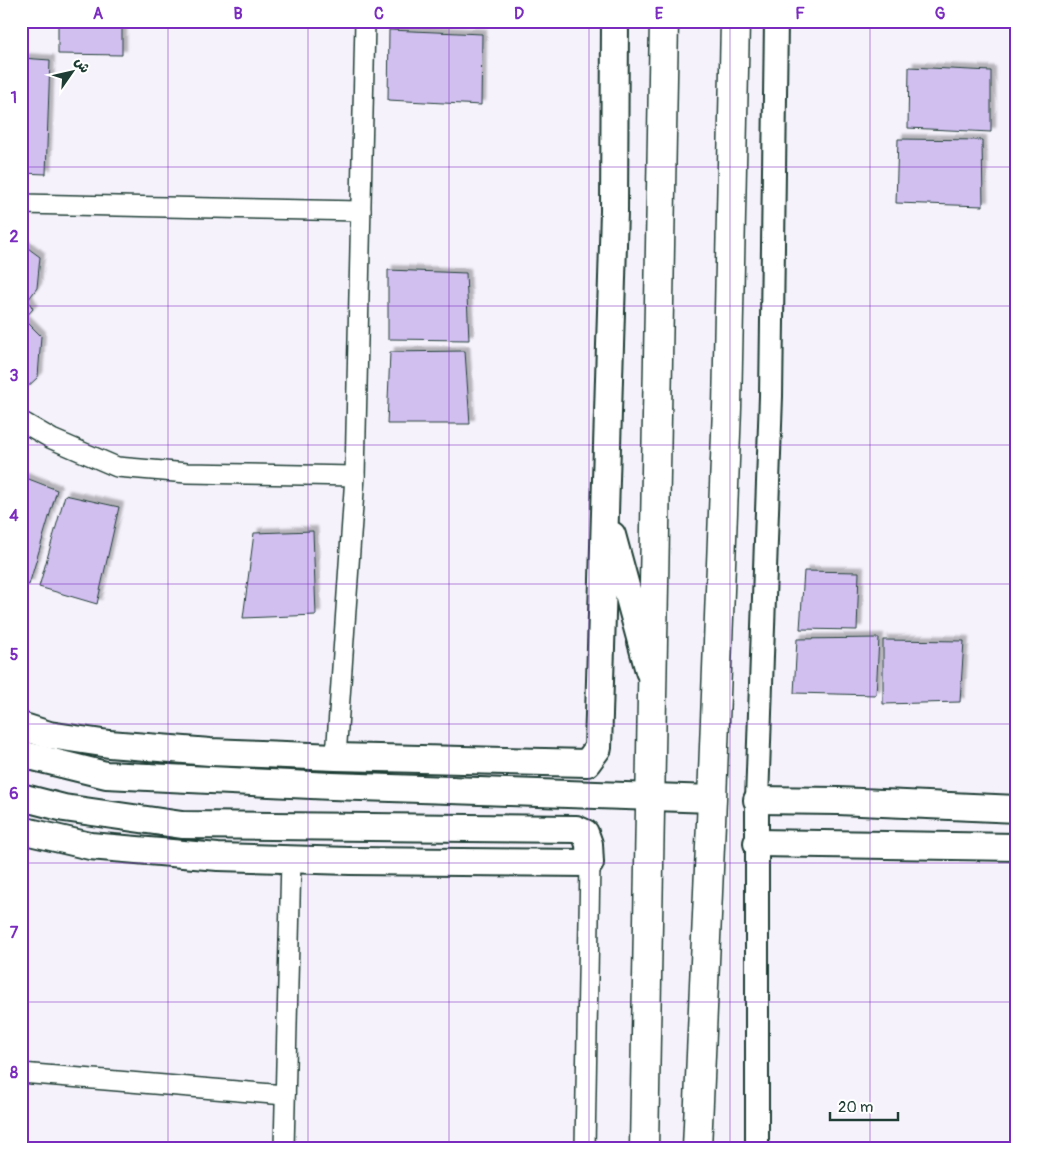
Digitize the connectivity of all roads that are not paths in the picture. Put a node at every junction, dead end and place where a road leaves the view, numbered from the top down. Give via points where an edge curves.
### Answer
1 (365, 21) edge
2 (615, 21) edge
3 (664, 21) edge
4 (735, 21) edge
5 (776, 21) edge
6 (21, 204) edge
7 (361, 211) junction
8 (21, 421) edge
9 (355, 476) junction
10 (605, 508) junction
11 (652, 686) junction
12 (21, 726) edge
13 (21, 754) edge
14 (336, 757) junction
15 (21, 797) edge
16 (650, 797) junction
17 (712, 798) junction
18 (758, 800) junction
19 (1017, 809) edge
20 (21, 830) edge
21 (758, 842) junction
22 (1017, 847) edge
23 (291, 859) junction
24 (590, 862) junction
25 (21, 1074) edge
26 (285, 1095) junction
27 (284, 1148) edge
28 (585, 1148) edge
29 (644, 1148) edge
30 (697, 1148) edge
31 (757, 1148) edge

1 - 7 street
2 - 10 main road via 614,211
3 - 11 main road
4 - 17 main road via 727,408
5 - 18 street via 771,396
6 - 7 street
7 - 9 street
8 - 9 street via 52,439 117,467 187,473
9 - 14 street
10 - 11 main road
10 - 14 main road via 598,748 587,763
11 - 16 main road
12 - 14 main road via 49,735 109,744
13 - 16 main road via 106,775
15 - 24 main road via 64,808 182,825 576,829 585,834
16 - 17 main road
16 - 29 main road
17 - 30 main road
18 - 19 main road
18 - 21 street
20 - 23 main road via 90,846 218,857
21 - 22 main road
21 - 31 street
23 - 24 main road
23 - 26 street
24 - 28 street
25 - 26 street
26 - 27 street

